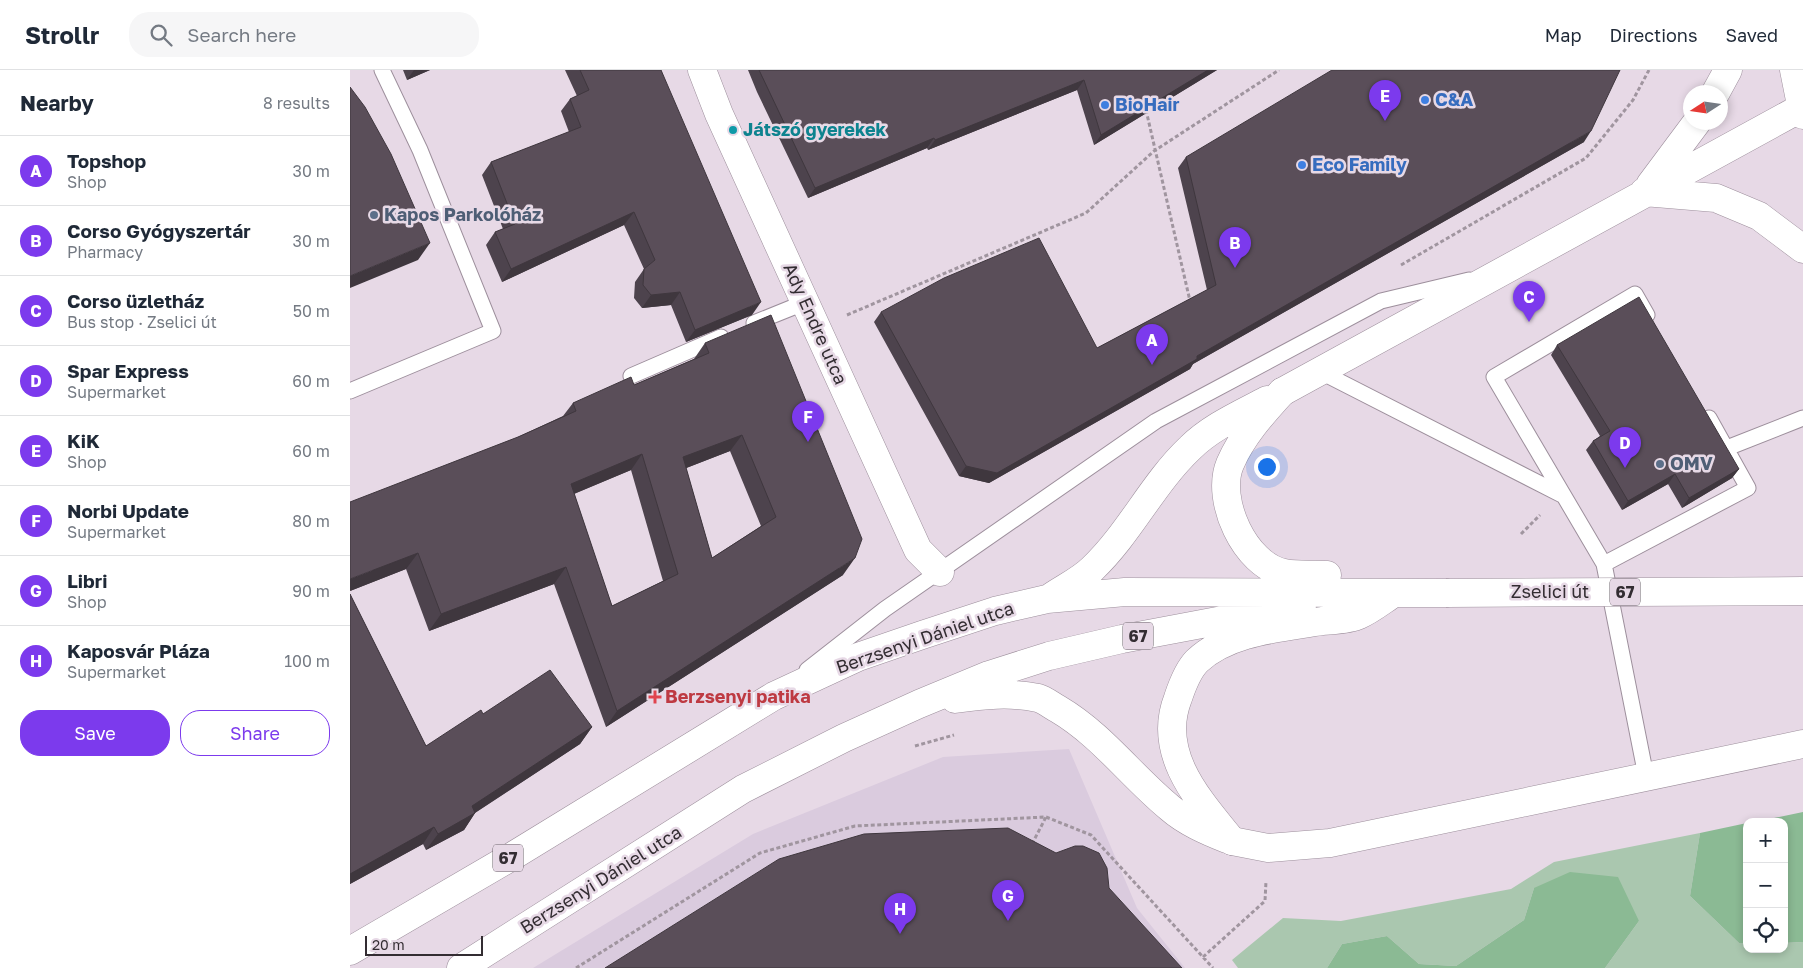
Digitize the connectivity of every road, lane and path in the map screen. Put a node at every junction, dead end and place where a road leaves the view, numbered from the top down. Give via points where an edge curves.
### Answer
1 (382, 70) edge
2 (702, 70) edge
3 (1279, 70) edge
4 (1728, 70) edge
5 (1794, 70) edge
6 (1720, 85) edge
7 (1145, 106) edge
8 (1802, 111) edge
9 (1691, 130) edge
10 (1154, 151) junction
11 (1644, 192) junction
12 (1803, 249) edge
13 (1502, 272) junction
14 (806, 302) junction
15 (1190, 302) edge
16 (1654, 326) edge
17 (817, 329) junction
18 (1319, 371) junction
19 (630, 376) edge
20 (350, 391) edge
21 (1282, 392) junction
22 (1703, 408) edge
23 (1803, 418) edge
24 (1728, 448) junction
25 (1562, 494) junction
26 (1604, 564) junction
27 (940, 572) junction
28 (1803, 591) edge
29 (1364, 593) junction
30 (1394, 593) junction
31 (1446, 593) joint
32 (1047, 599) junction
33 (774, 696) junction
34 (918, 704) junction
35 (957, 734) dead end
36 (1803, 744) edge
37 (910, 748) dead end
38 (1646, 776) junction
39 (1046, 817) junction
40 (1232, 842) junction
41 (1030, 848) edge
42 (1268, 848) junction
43 (350, 951) edge
44 (1203, 957) junction
45 (461, 968) edge
46 (576, 968) edge
47 (1213, 968) edge

1 - 20 lane via 420,150 493,331
2 - 14 main road, Ady Endre utca
3 - 10 path
4 - 6 main road
5 - 8 main road
7 - 10 path
8 - 11 main road
9 - 11 main road
10 - 15 path
10 - 17 path via 1086,213
11 - 12 main road via 1716,198 1759,216
11 - 13 main road
13 - 18 main road
13 - 27 lane via 1381,300 1289,349 1156,421
14 - 17 main road, Ady Endre utca
14 - 19 lane
16 - 25 lane via 1635,294 1494,377
17 - 27 main road, Ady Endre utca via 918,550
18 - 21 main road
18 - 25 lane
21 - 30 main road via 1254,422 1229,466 1226,488 1231,514 1244,542 1259,562 1284,573 1356,576
21 - 32 main road via 1224,423 1190,447 1154,488 1121,537 1091,570
22 - 24 lane
23 - 24 lane
24 - 26 lane via 1748,488
25 - 26 lane
26 - 38 lane
27 - 33 lane via 885,609
28 - 31 main road, Zselici út / 67, bridge
29 - 30 main road, Berzsenyi Dániel utca / 67
29 - 32 main road, Berzsenyi Dániel utca / 67 via 1126,592
29 - 34 main road, Berzsenyi Dániel utca / 67 via 1049,656 989,675
30 - 31 main road, Berzsenyi Dániel utca / 67
30 - 40 main road via 1359,616 1272,629 1226,642 1197,662 1182,685 1172,714 1172,744 1180,768
32 - 33 main road, Berzsenyi Dániel utca / 67 via 995,611 858,657
33 - 43 main road, Berzsenyi Dániel utca / 67
34 - 40 main road via 1001,693 1040,698 1101,740 1171,809 1199,827
34 - 45 main road, Berzsenyi Dániel utca / 67 via 743,789
35 - 37 path
36 - 38 main road
38 - 42 main road via 1330,843
39 - 41 path
39 - 44 path via 1091,835
39 - 46 path via 854,826 760,853
40 - 42 main road
42 - 44 path via 1265,901
44 - 47 path

